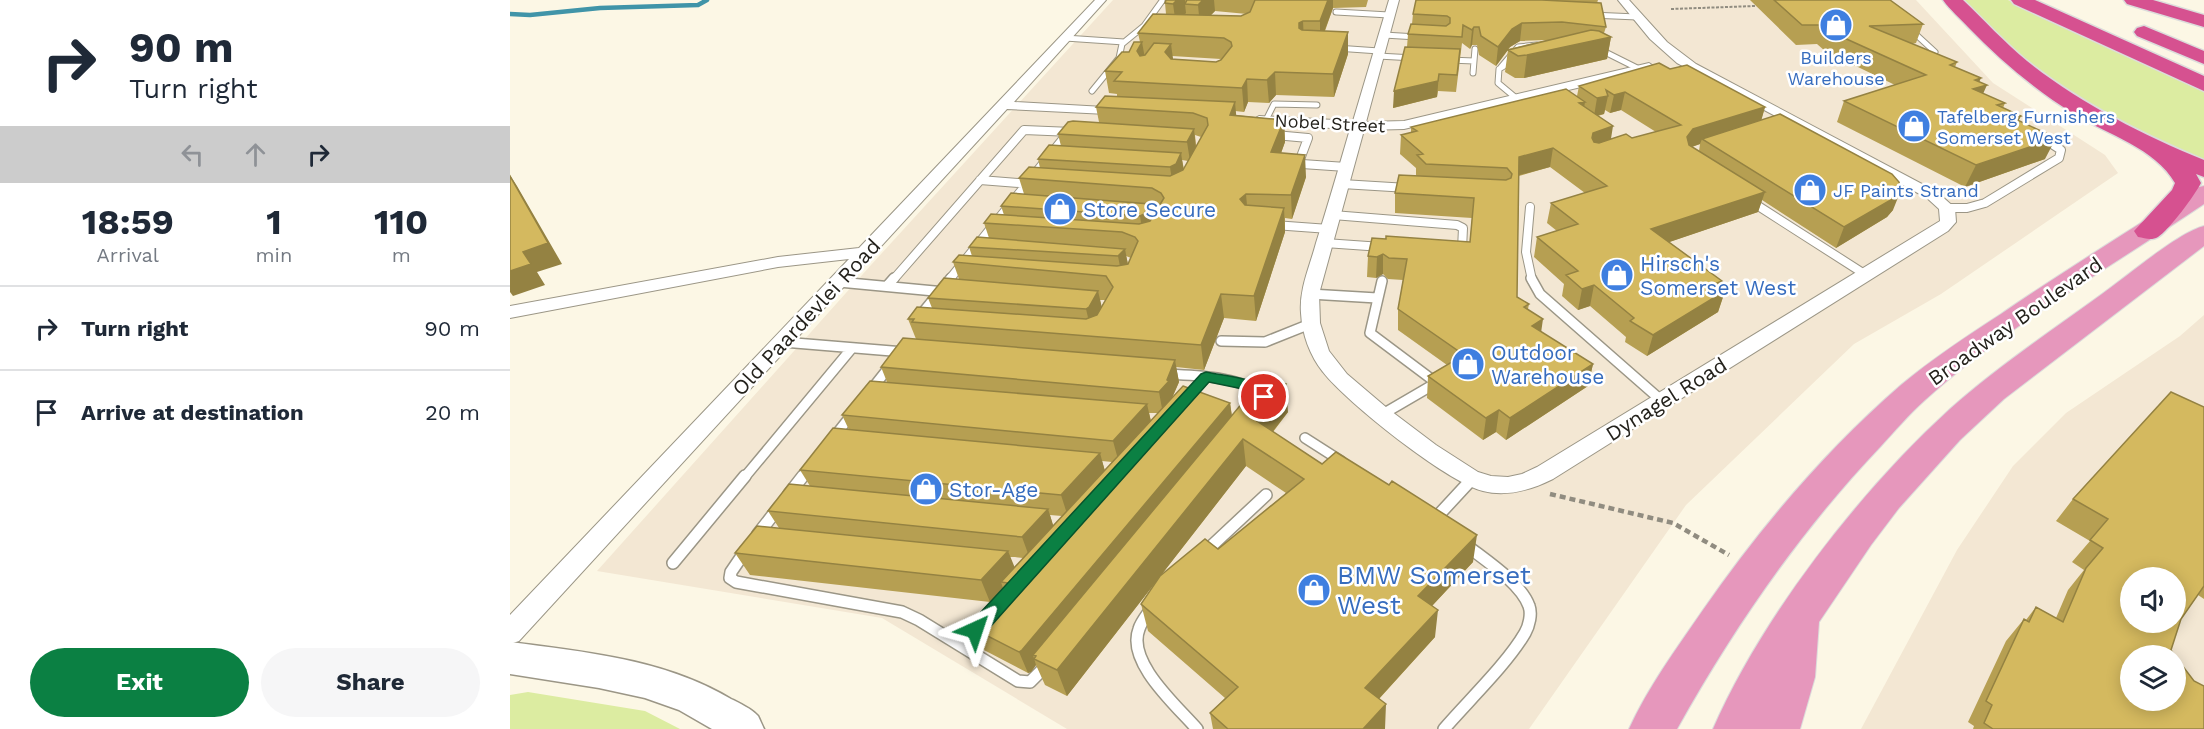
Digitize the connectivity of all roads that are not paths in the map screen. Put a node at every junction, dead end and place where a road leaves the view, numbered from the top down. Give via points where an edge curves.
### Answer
1 (1101, 0) edge
2 (1394, 0) edge
3 (1623, 0) edge
4 (1952, 0) edge
5 (2020, 0) edge
6 (2133, 0) edge
7 (1162, 1) edge
8 (1336, 12) dead end
9 (1389, 15) junction
10 (1583, 15) edge
11 (1636, 17) junction
12 (2204, 21) edge
13 (2122, 22) dead end
14 (1905, 23) edge
15 (1142, 28) junction
16 (1154, 28) edge
17 (1384, 35) junction
18 (1425, 37) edge
19 (1065, 38) junction
20 (1124, 42) junction
21 (1548, 45) edge
22 (1592, 47) edge
23 (1327, 48) edge
24 (1475, 49) dead end
25 (1935, 51) edge
26 (1378, 54) junction
27 (1119, 58) junction
28 (1128, 58) edge
29 (1420, 58) edge
30 (2204, 58) edge
31 (1442, 60) edge
32 (1681, 60) junction
33 (1474, 61) junction
34 (1514, 64) edge
35 (1501, 67) junction
36 (1639, 69) junction
37 (1473, 73) dead end
38 (2204, 84) edge
39 (1092, 91) dead end
40 (1516, 98) junction
41 (1005, 105) junction
42 (1317, 105) dead end
43 (1139, 113) edge
44 (1245, 119) edge
45 (1266, 120) junction
46 (1357, 125) junction
47 (1404, 125) junction
48 (1069, 132) junction
49 (1080, 133) edge
50 (2032, 133) edge
51 (1266, 135) edge
52 (2152, 148) junction
53 (1047, 158) junction
54 (1059, 159) edge
55 (1346, 169) junction
56 (2204, 169) edge
57 (980, 180) junction
58 (1026, 184) junction
59 (1038, 184) edge
60 (1411, 188) edge
61 (2204, 193) edge
62 (1741, 195) edge
63 (1008, 206) junction
64 (1019, 207) edge
65 (1530, 207) dead end
66 (1947, 208) junction
67 (1260, 224) edge
68 (1329, 229) junction
69 (988, 231) junction
70 (2148, 231) junction
71 (999, 232) edge
72 (2204, 234) edge
73 (1395, 248) edge
74 (972, 251) junction
75 (867, 252) junction
76 (984, 252) edge
77 (1453, 252) edge
78 (955, 272) junction
79 (967, 273) edge
80 (1866, 275) junction
81 (1382, 280) dead end
82 (839, 282) junction
83 (887, 286) junction
84 (940, 291) junction
85 (951, 292) edge
86 (1310, 294) junction
87 (1377, 298) junction
88 (510, 312) edge
89 (1310, 324) junction
90 (924, 325) edge
91 (1221, 341) dead end
92 (783, 342) junction
93 (852, 348) junction
94 (901, 352) junction
95 (912, 353) edge
96 (1150, 372) edge
97 (1206, 377) junction
98 (1662, 401) junction
99 (1182, 403) edge
100 (1253, 413) edge
101 (1383, 414) junction
102 (1305, 438) dead end
103 (841, 444) edge
104 (816, 461) edge
105 (1355, 470) edge
106 (1471, 480) junction
107 (1266, 495) dead end
108 (673, 562) dead end
109 (1192, 565) edge
110 (1158, 601) edge
111 (993, 611) edge
112 (1798, 618) junction
113 (510, 633) edge
114 (961, 646) junction
115 (510, 658) edge
116 (1051, 660) edge
117 (744, 729) edge
118 (1197, 729) edge
119 (1444, 729) edge
120 (1652, 729) edge
121 (1736, 729) edge
122 (1777, 729) edge

1 - 19 street, Old Paardevlei Road
2 - 9 street, Dynagel Road
3 - 11 street
4 - 52 highway via 2033,76
5 - 38 highway
6 - 12 highway
7 - 15 lane
8 - 9 lane
9 - 17 street, Dynagel Road
10 - 11 lane
11 - 32 street
13 - 30 highway
14 - 25 lane
15 - 16 lane
15 - 20 lane
17 - 18 lane
17 - 26 street, Dynagel Road
19 - 20 lane
19 - 41 street, Old Paardevlei Road
20 - 27 lane
21 - 35 lane via 1518,47
22 - 36 lane
23 - 26 lane
24 - 33 lane
26 - 29 lane
26 - 46 street, Dynagel Road
27 - 28 lane
27 - 39 lane
31 - 33 lane
32 - 36 street, Nobel Street
32 - 66 street via 1787,122 1932,195
33 - 37 lane
34 - 35 lane
35 - 40 lane via 1499,86
36 - 40 street, Nobel Street via 1552,93
40 - 47 street, Nobel Street
41 - 43 street
41 - 75 street, Old Paardevlei Road
42 - 45 lane via 1274,104
44 - 45 street, Nobel Street
45 - 46 street, Nobel Street
46 - 47 street, Nobel Street
46 - 55 street, Dynagel Road
47 - 55 street, Nobel Street via 1380,136
48 - 49 lane
48 - 53 lane
48 - 57 lane via 1024,130
50 - 66 lane via 2057,146 2059,158 1986,203
51 - 55 lane via 1308,138 1299,162
52 - 56 highway
52 - 70 highway via 2178,166 2188,183
53 - 54 lane
53 - 58 lane
55 - 60 lane
55 - 68 street, Dynagel Road
57 - 58 lane
57 - 83 lane
58 - 59 lane
58 - 63 lane
61 - 70 main road, Broadway Boulevard
62 - 80 lane
63 - 64 lane
63 - 69 lane
65 - 98 lane via 1526,265 1532,284
66 - 80 street, Dynagel Road via 1948,222 1942,228
67 - 68 lane
68 - 73 lane
68 - 77 lane via 1457,225 1465,232 1462,249
68 - 86 street, Dynagel Road
69 - 71 lane
69 - 74 lane
70 - 120 main road, Broadway Boulevard via 1990,334 1918,389 1835,469 1752,570 1694,656
72 - 112 main road, Broadway Boulevard via 1997,387 1949,430 1882,501
74 - 76 lane
74 - 78 lane
75 - 82 street, Old Paardevlei Road
75 - 88 street via 804,258
78 - 79 lane
78 - 84 lane
80 - 98 street, Dynagel Road
81 - 87 lane
82 - 83 lane
82 - 92 street, Old Paardevlei Road
83 - 84 lane
84 - 85 lane
84 - 90 lane via 918,319
86 - 87 lane
86 - 89 street, Dynagel Road
87 - 101 lane via 1370,333 1434,381
89 - 91 lane via 1265,342
89 - 101 street, Dynagel Road via 1331,369
92 - 93 lane
92 - 113 street, Old Paardevlei Road
93 - 94 lane
93 - 108 lane
94 - 95 lane
94 - 103 lane via 874,394 830,442
96 - 97 lane
97 - 99 lane
97 - 100 lane via 1235,381 1263,393 1261,404
98 - 106 street, Dynagel Road via 1532,481 1500,486
101 - 106 street, Dynagel Road
102 - 105 lane
104 - 114 lane via 793,498 730,572 730,578 902,612
106 - 119 lane via 1438,523 1514,584 1530,606 1530,618 1515,647
107 - 109 lane
110 - 118 lane via 1138,630 1137,651 1148,672
111 - 114 lane
112 - 121 main road, Broadway Boulevard
112 - 122 main road via 1792,688
114 - 116 lane via 1025,683 1036,678
115 - 117 street via 643,681 685,693

